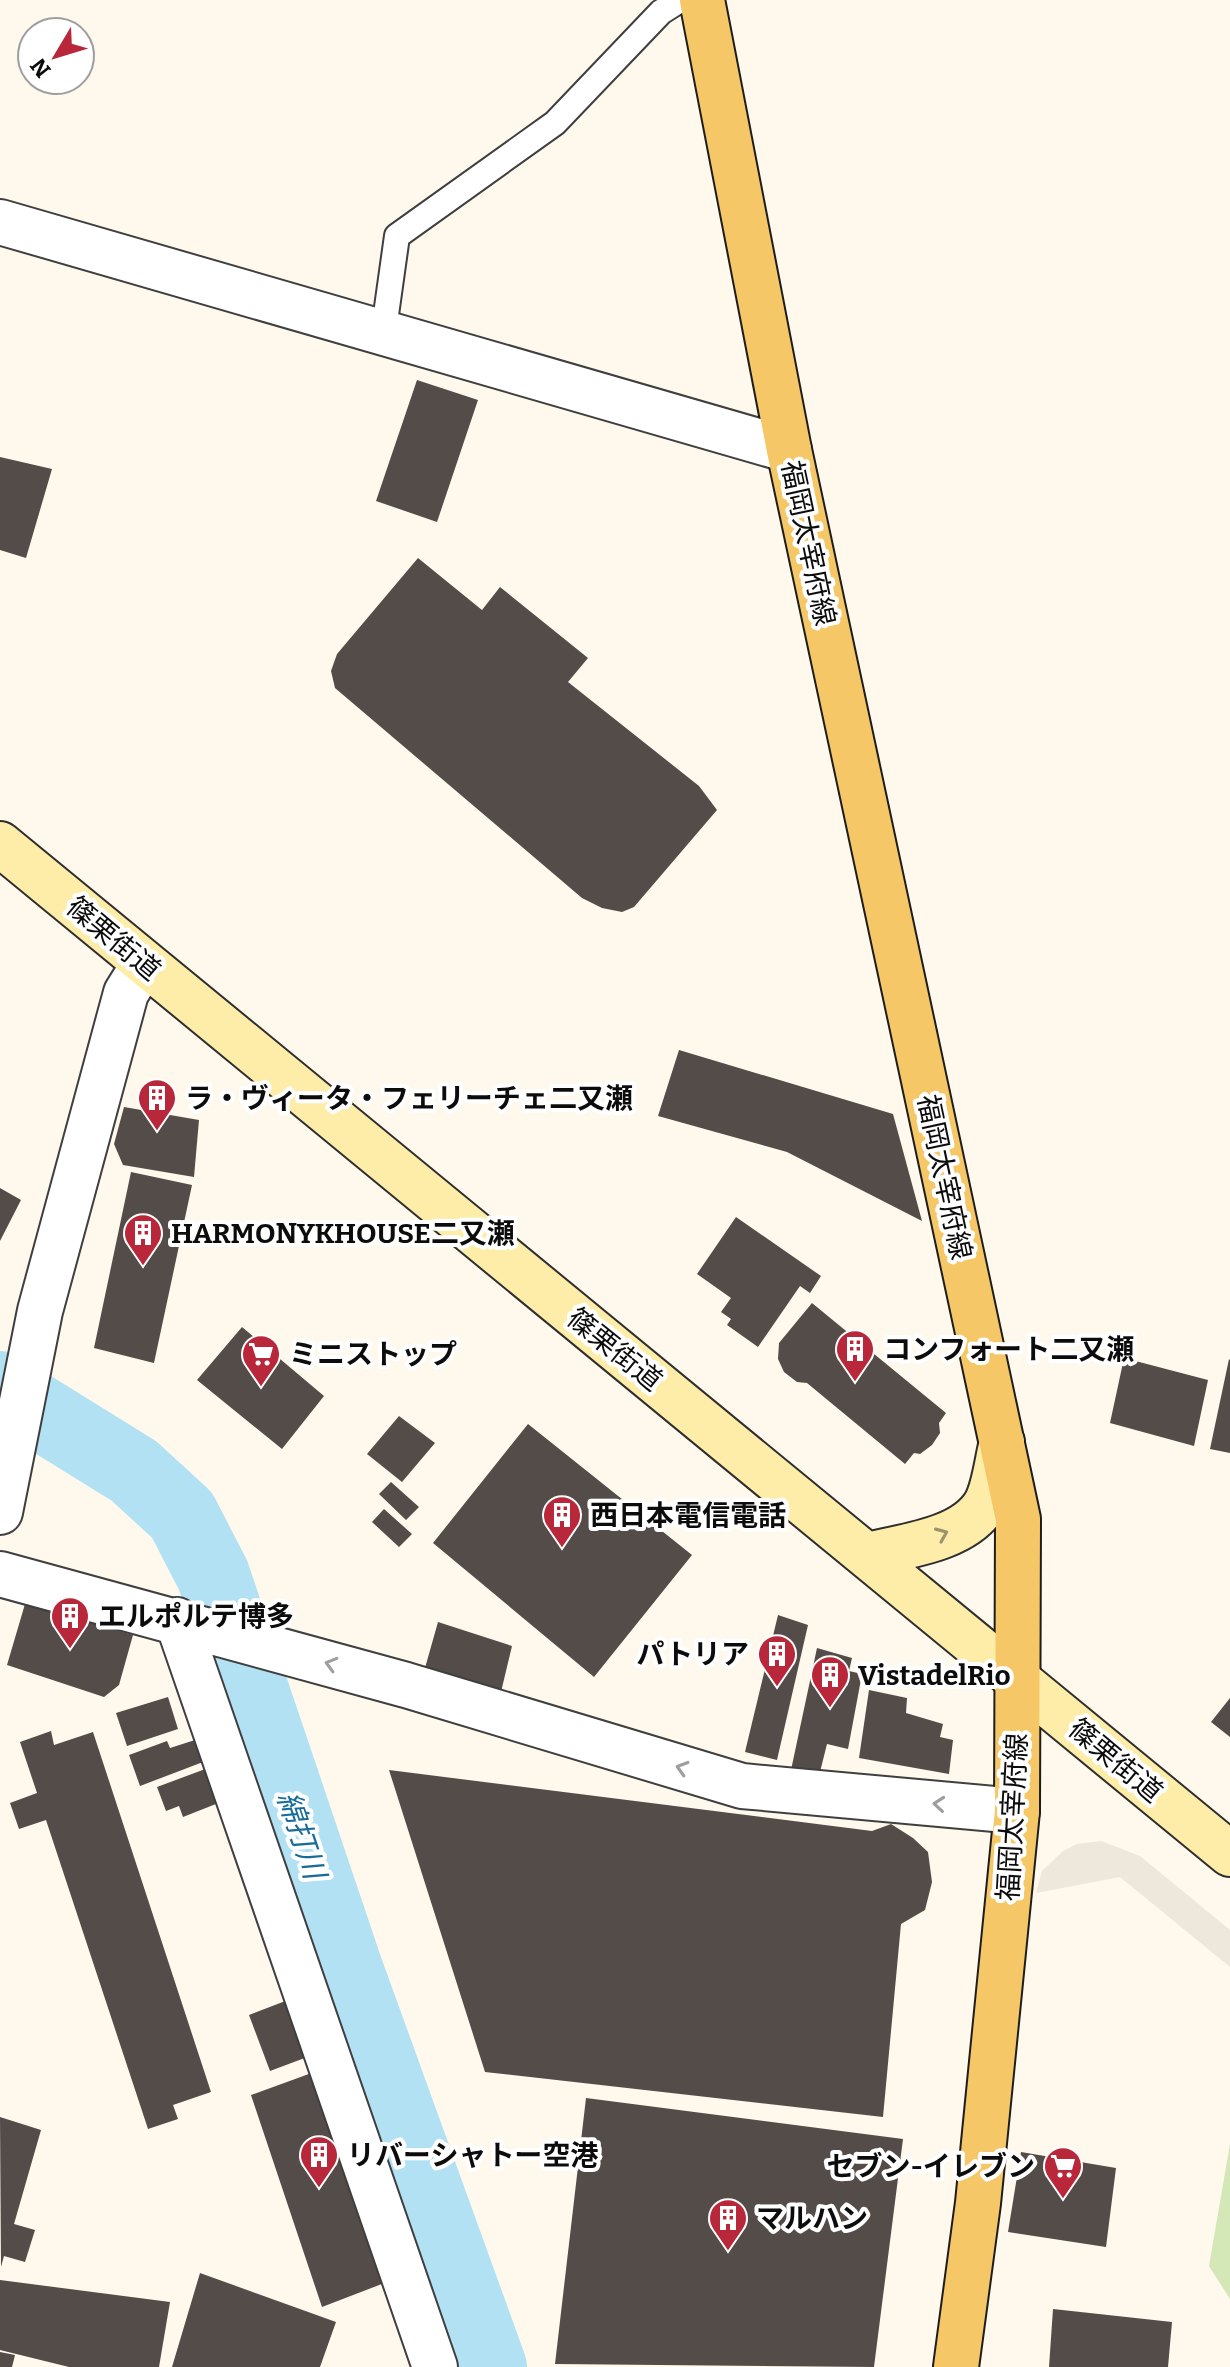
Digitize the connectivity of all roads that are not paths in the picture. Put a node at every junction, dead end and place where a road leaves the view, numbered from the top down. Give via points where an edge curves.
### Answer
1 (680, 0) edge
2 (702, 0) edge
3 (0, 222) edge
4 (383, 336) junction
5 (789, 450) junction
6 (0, 844) edge
7 (144, 964) junction
8 (1002, 1442) junction
9 (0, 1512) edge
10 (867, 1555) junction
11 (0, 1574) edge
12 (195, 1625) junction
13 (1019, 1679) junction
14 (1017, 1811) junction
15 (1230, 1854) edge
16 (435, 2367) edge
17 (956, 2367) edge

1 - 4 lane via 661,12 555,123 397,236
2 - 5 main road, 福岡太宰府線
3 - 4 street
4 - 5 street
5 - 8 main road, 福岡太宰府線
6 - 7 main road, 篠栗街道
7 - 9 street via 126,993 40,1311
7 - 10 main road, 篠栗街道
10 -> 8 main road via 947,1534 968,1520 986,1503
8 - 13 main road, 福岡太宰府線 via 1018,1519
10 - 13 main road, 篠栗街道
11 - 12 street
14 -> 12 street via 742,1786
12 - 16 street
13 - 14 main road, 福岡太宰府線
13 - 15 main road, 篠栗街道
14 - 17 main road, 福岡太宰府線

